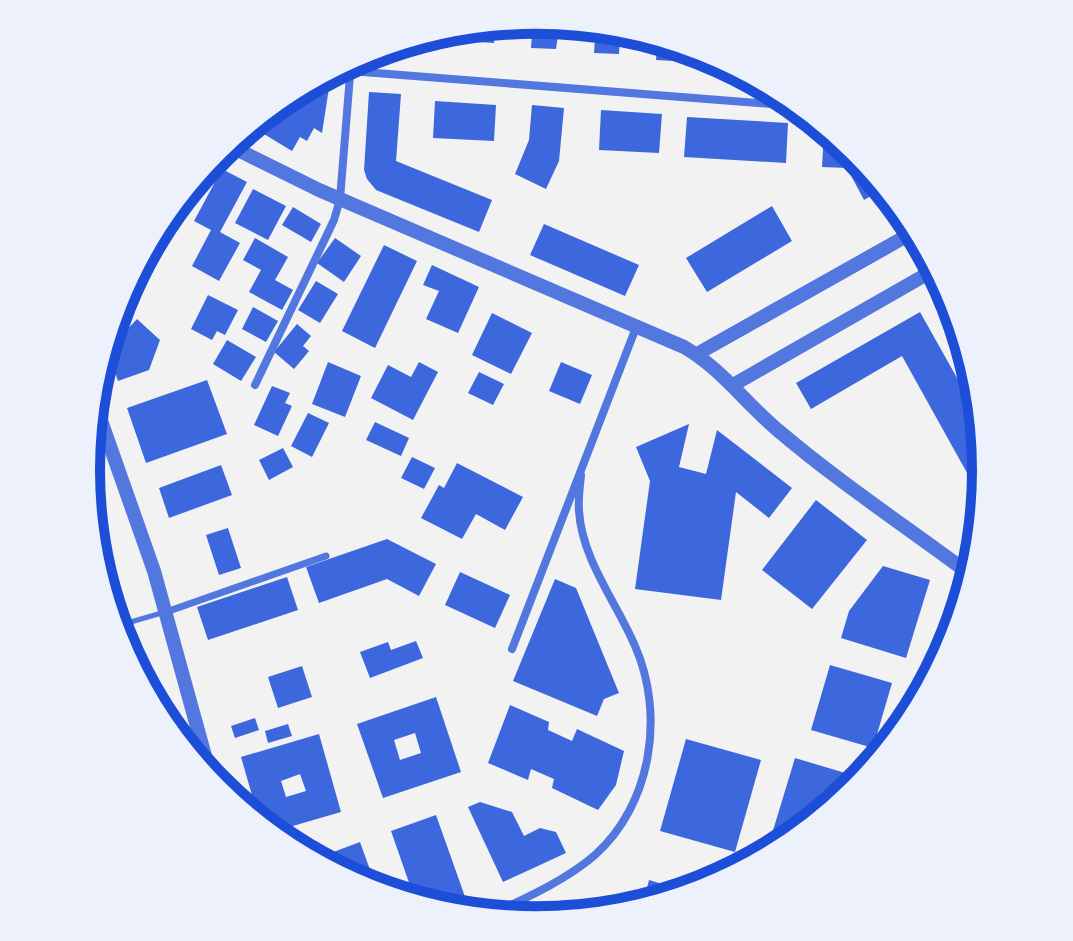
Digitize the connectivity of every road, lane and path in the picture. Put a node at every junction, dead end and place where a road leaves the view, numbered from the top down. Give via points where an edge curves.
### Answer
1 (366, 68) edge
2 (350, 76) edge
3 (772, 103) edge
4 (240, 151) edge
5 (340, 199) junction
6 (905, 237) edge
7 (927, 274) edge
8 (638, 325) junction
9 (697, 354) junction
10 (255, 385) dead end
11 (733, 385) junction
12 (103, 425) edge
13 (581, 475) junction
14 (326, 556) dead end
15 (962, 568) edge
16 (166, 612) junction
17 (127, 623) edge
18 (512, 649) dead end
19 (205, 754) edge
20 (509, 906) edge

1 - 3 street
2 - 5 street
4 - 5 street
5 - 8 street
5 - 10 street via 327,241
6 - 9 street
7 - 11 street
8 - 9 street
8 - 13 street
9 - 11 street
11 - 15 street via 790,440
12 - 16 street
13 - 18 street
13 - 20 street via 578,509 583,534 636,647 647,683 652,714 649,750 634,795 607,843 575,869
14 - 16 street
16 - 17 lane
16 - 19 street

